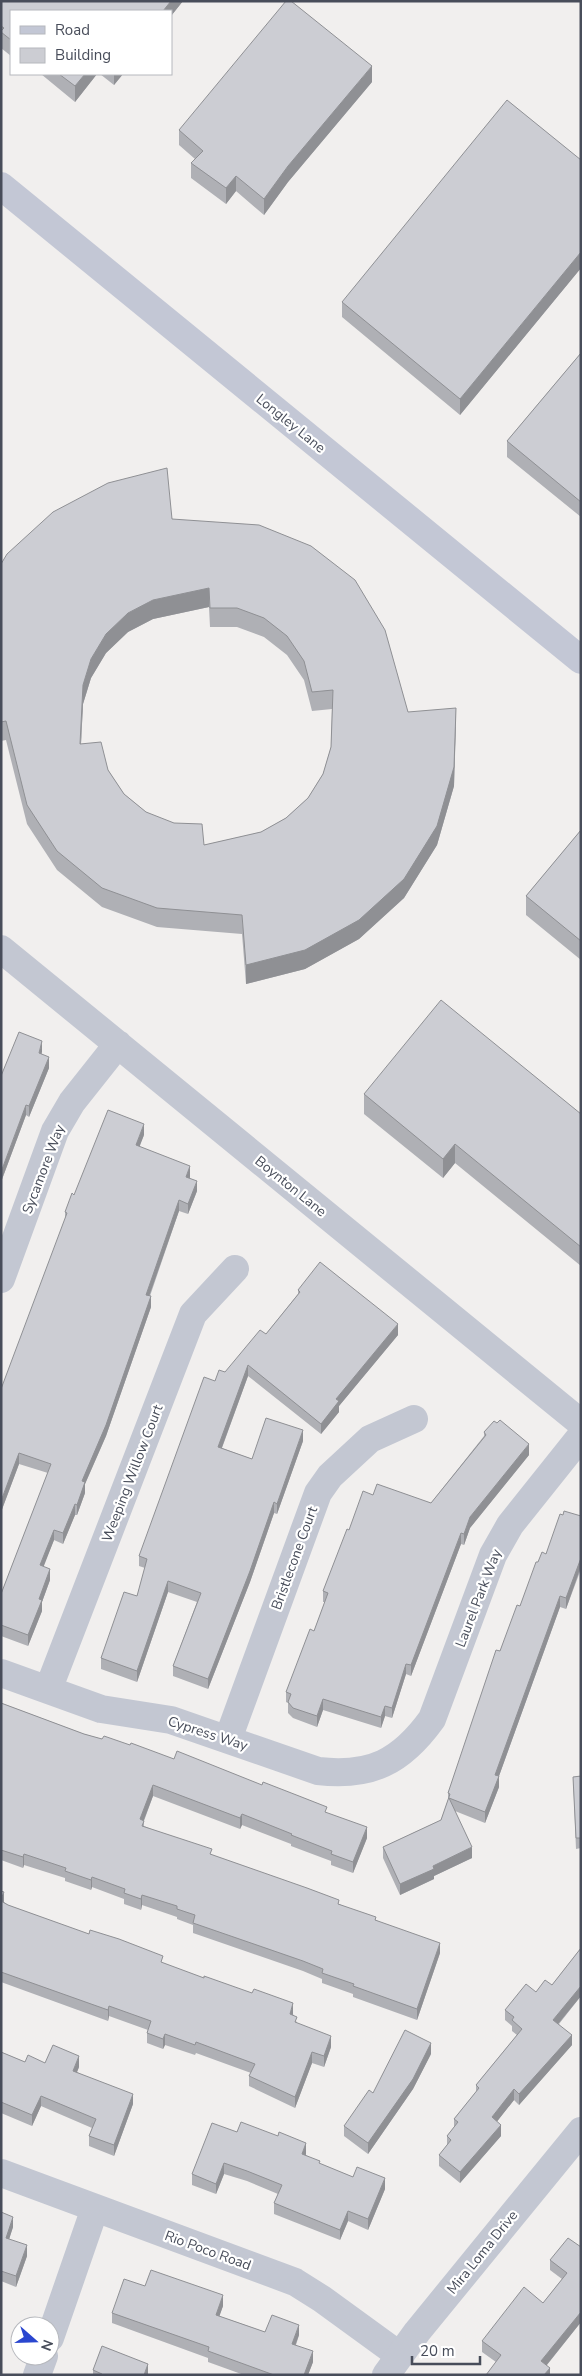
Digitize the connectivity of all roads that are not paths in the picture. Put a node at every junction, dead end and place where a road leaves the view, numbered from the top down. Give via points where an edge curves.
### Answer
1 (1, 186) edge
2 (581, 660) edge
3 (1, 948) edge
4 (118, 1044) junction
5 (235, 1269) dead end
6 (1, 1279) edge
7 (414, 1419) dead end
8 (581, 1423) edge
9 (581, 1436) edge
10 (1, 1673) edge
11 (48, 1690) junction
12 (228, 1739) junction
13 (386, 1763) joint
14 (581, 2131) edge
15 (1, 2173) edge
16 (95, 2208) junction
17 (58, 2316) edge
18 (393, 2365) edge

1 - 2 main road, Longley Lane
3 - 4 street, Boynton Lane
4 - 6 street, Sycamore Way via 72,1102 55,1131
4 - 8 street, Boynton Lane
5 - 11 street, Weeping Willow Court via 193,1314
7 - 12 street, Bristlecone Court via 370,1439 330,1476 318,1493
9 - 13 street, Laurel Park Way via 510,1525 493,1555 432,1719 418,1739
10 - 11 street, Cypress Way
11 - 12 street, Cypress Way via 101,1709 172,1720
12 - 13 street, Cypress Way via 318,1771 342,1774
14 - 18 street, Mira Loma Drive
15 - 16 street, Rio Poco Road
16 - 17 street
16 - 18 street, Rio Poco Road via 296,2282 322,2299

